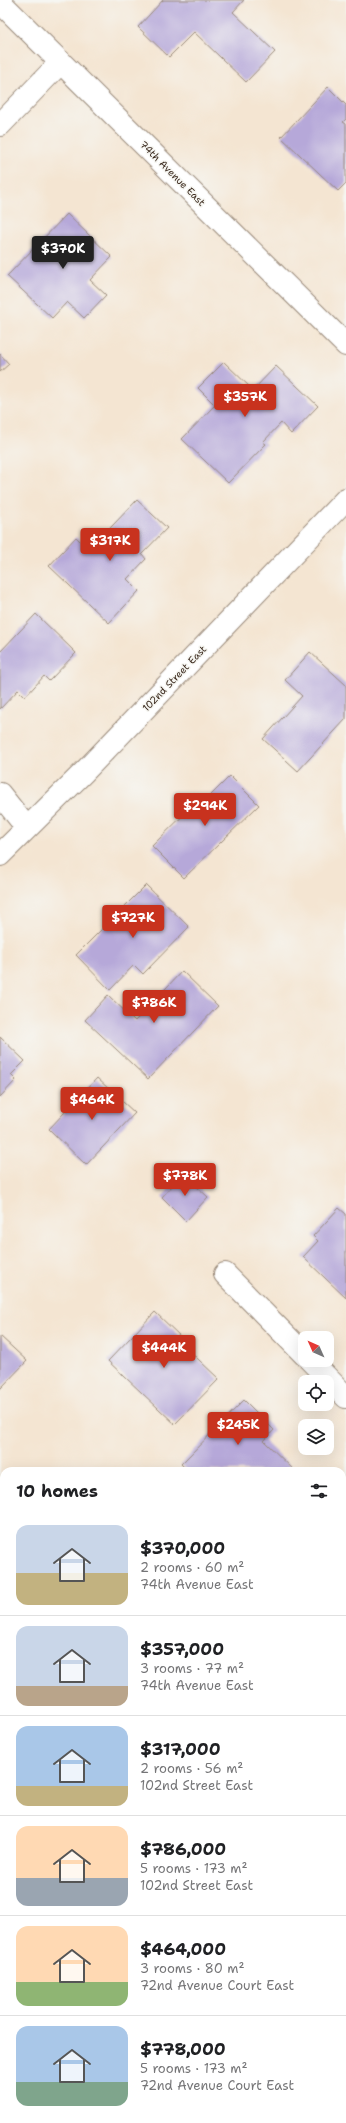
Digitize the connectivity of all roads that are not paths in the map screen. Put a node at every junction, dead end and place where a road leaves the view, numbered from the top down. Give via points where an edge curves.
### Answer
1 (0, 2) edge
2 (61, 62) junction
3 (0, 125) edge
4 (346, 345) edge
5 (346, 499) edge
6 (0, 794) edge
7 (27, 828) junction
8 (0, 855) edge
9 (225, 1274) dead end
10 (298, 1348) edge
11 (317, 1367) edge
12 (346, 1397) edge

1 - 2 street, 74th Avenue East
2 - 3 street
2 - 4 street, 74th Avenue East
5 - 7 street, 102nd Street East
6 - 7 street
7 - 8 street, 102nd Street East
9 - 10 street
11 - 12 street

